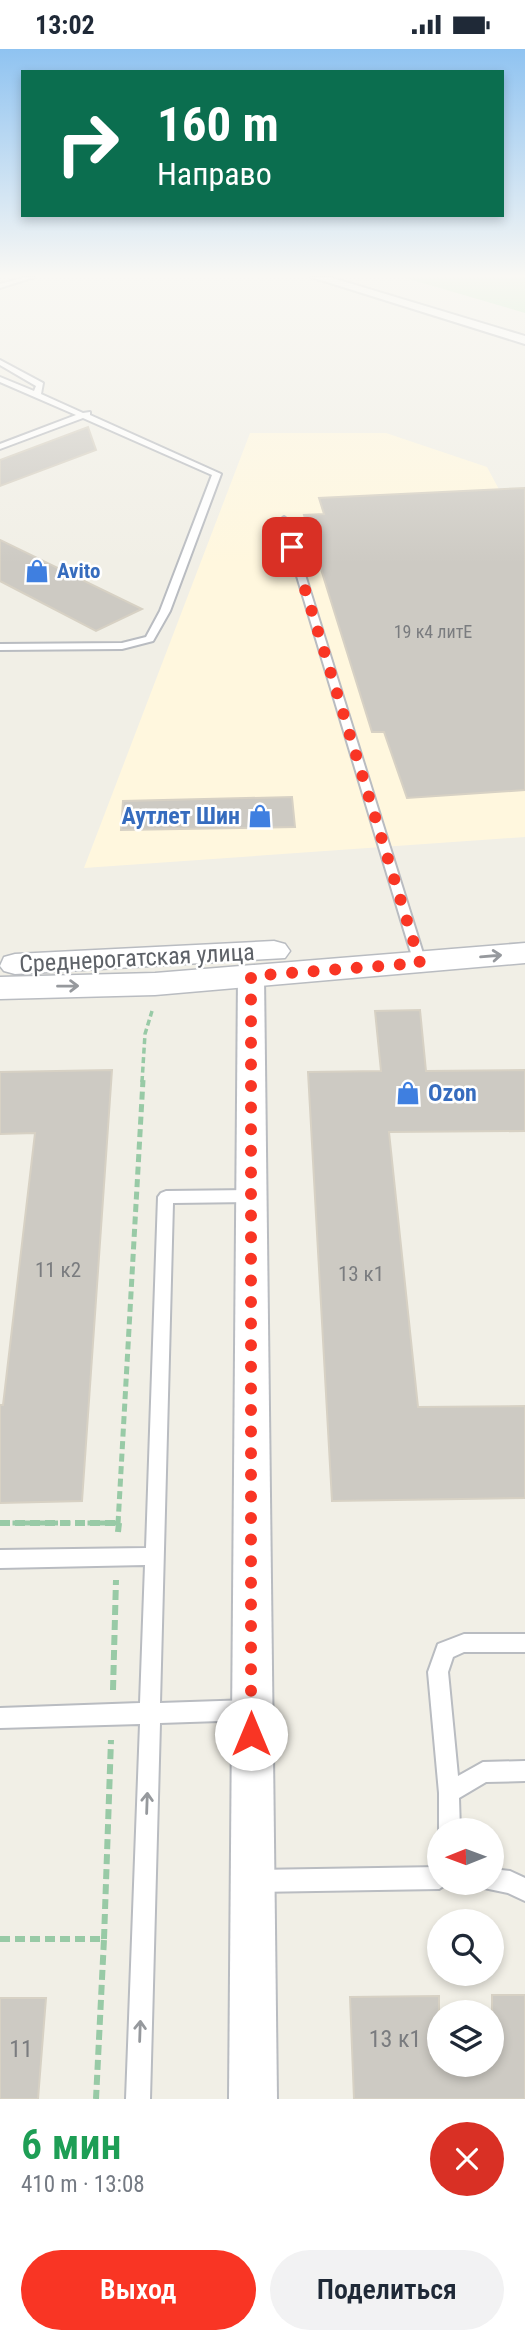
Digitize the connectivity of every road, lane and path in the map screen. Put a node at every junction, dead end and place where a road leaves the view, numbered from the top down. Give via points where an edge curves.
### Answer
1 (21, 373) edge
2 (0, 379) edge
3 (37, 394) junction
4 (87, 414) junction
5 (0, 447) edge
6 (284, 520) dead end
7 (0, 647) edge
8 (525, 931) edge
9 (417, 952) junction
10 (525, 953) edge
11 (0, 964) edge
12 (251, 976) junction
13 (0, 988) edge
14 (156, 997) dead end
15 (250, 1196) junction
16 (119, 1523) junction
17 (0, 1524) edge
18 (154, 1556) junction
19 (117, 1557) junction
20 (0, 1559) edge
21 (525, 1643) edge
22 (251, 1710) junction
23 (149, 1713) junction
24 (112, 1715) junction
25 (0, 1718) edge
26 (525, 1771) edge
27 (449, 1793) junction
28 (449, 1818) edge
29 (427, 1878) edge
30 (253, 1881) junction
31 (504, 1881) edge
32 (525, 1891) edge
33 (0, 1939) edge
34 (104, 1939) junction
35 (96, 2099) edge
36 (138, 2099) edge
37 (253, 2099) edge

1 - 3 lane via 40,385
2 - 3 lane
3 - 4 lane
4 - 5 lane
4 - 7 lane via 217,474 166,611 150,639 122,646
6 - 9 lane
8 - 9 street, Среднерогатская улица
9 -> 10 street, Среднерогатская улица
9 - 11 street, Среднерогатская улица
9 - 12 street, Среднерогатская улица
13 -> 12 street, Среднерогатская улица
12 - 15 street
14 - 16 path via 145,1034
15 - 18 lane via 166,1197
15 - 22 street
16 - 17 path
16 - 19 path
18 - 19 lane
18 - 23 lane
19 - 20 lane
19 - 24 path
21 - 27 lane via 464,1643 445,1651 438,1672
22 - 23 lane
22 - 30 street
23 - 24 lane
36 -> 23 lane
24 - 25 lane
24 - 34 path
26 - 27 lane via 483,1772
27 - 28 lane
29 - 30 lane
30 - 37 street
31 - 32 lane
33 - 34 path
34 - 35 path

